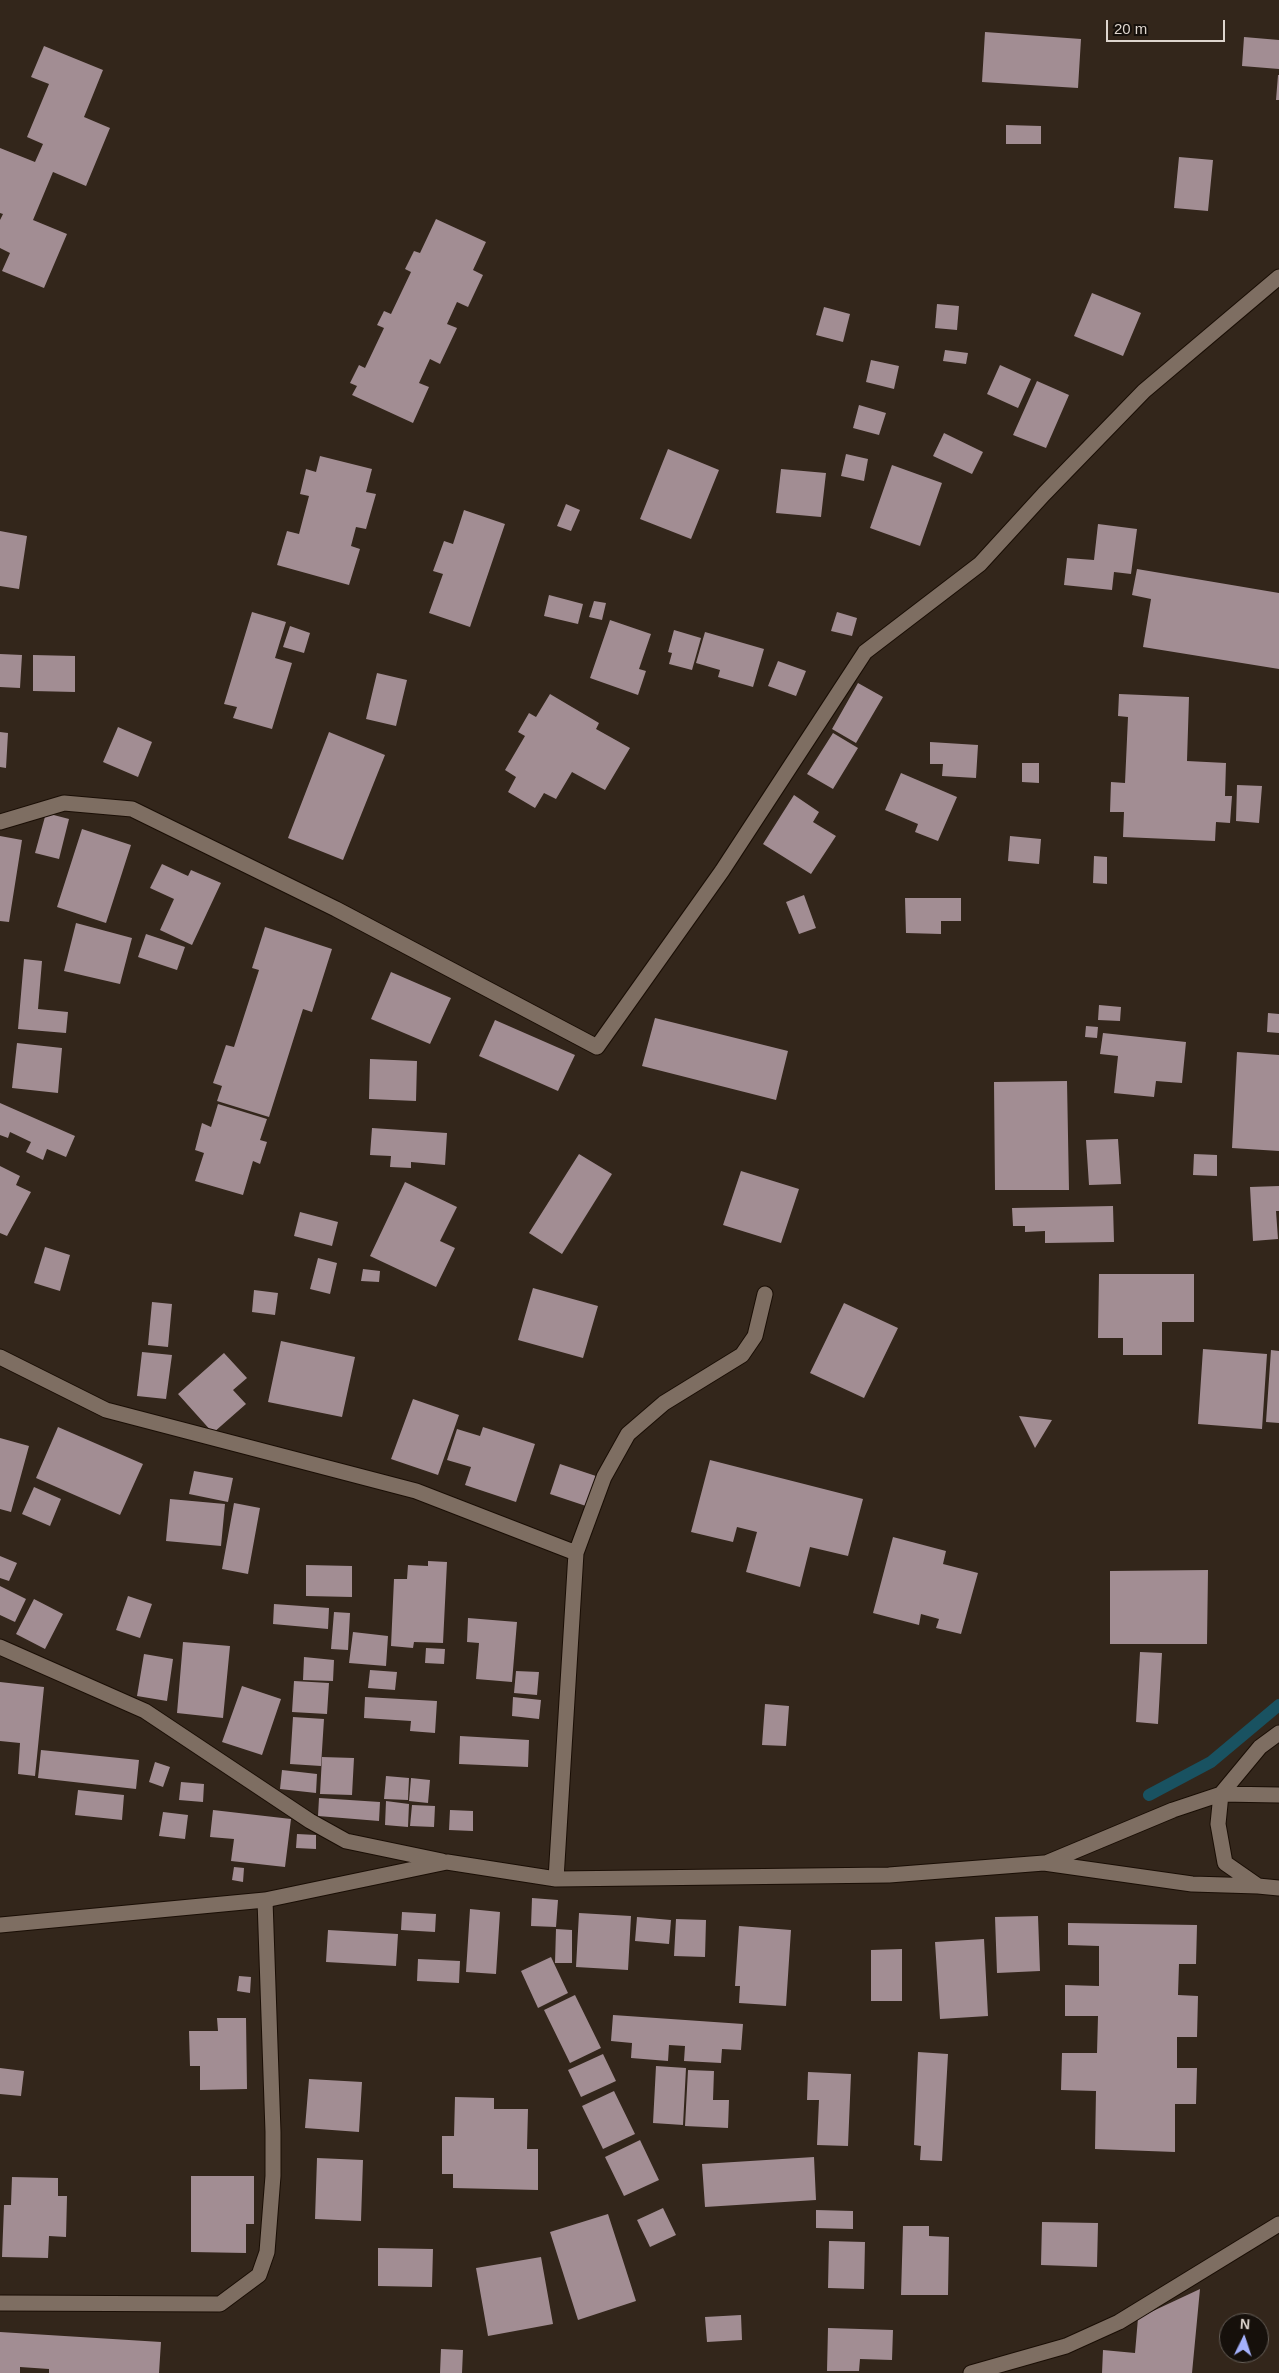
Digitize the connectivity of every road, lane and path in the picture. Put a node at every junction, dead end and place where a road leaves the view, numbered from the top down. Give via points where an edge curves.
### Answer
1 (1279, 277) edge
2 (0, 822) edge
3 (765, 1294) dead end
4 (0, 1357) edge
5 (576, 1552) junction
6 (0, 1646) edge
7 (1279, 1733) edge
8 (1221, 1794) junction
9 (1279, 1795) edge
10 (447, 1862) junction
11 (1044, 1863) junction
12 (556, 1879) junction
13 (1258, 1886) junction
14 (1279, 1888) edge
15 (265, 1900) junction
16 (0, 1926) edge
17 (1279, 2224) edge
18 (0, 2303) edge
19 (971, 2373) edge

1 - 2 street via 1144,391 980,564 865,652 722,871 597,1047 336,909 132,809 64,803
3 - 5 street via 755,1336 742,1355 664,1403 628,1434 604,1477
4 - 5 street via 106,1410 416,1491
5 - 12 street
6 - 10 street via 145,1711 346,1842
7 - 8 street via 1260,1747
8 - 9 street
8 - 11 street via 1173,1810
8 - 13 street via 1218,1824 1225,1863
10 - 12 street
10 - 15 street
11 - 12 street via 889,1875
11 - 13 street via 1192,1884
13 - 14 street
15 - 16 street
15 - 18 street via 273,2176 267,2252 259,2275 220,2304
17 - 19 street via 1119,2322 1066,2346

